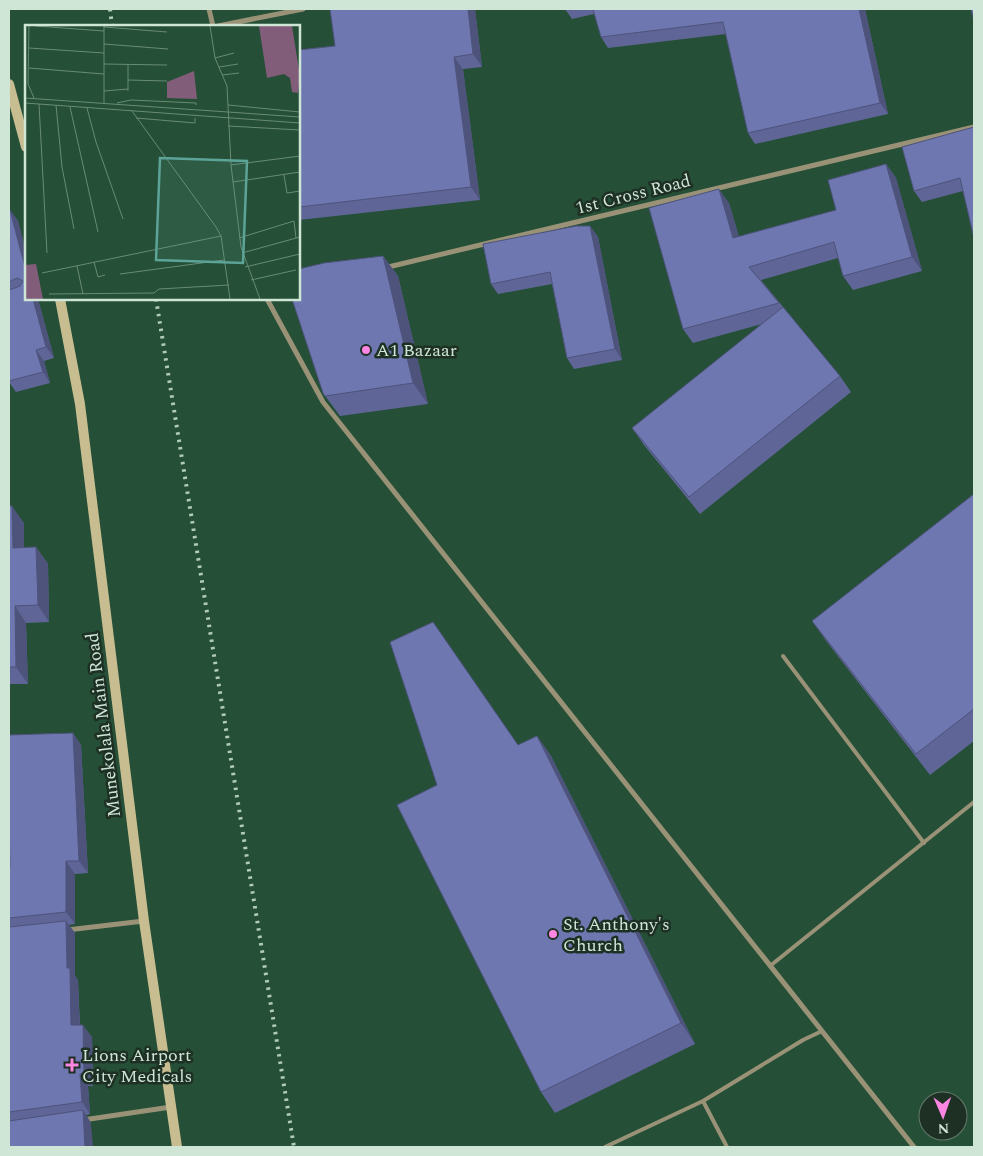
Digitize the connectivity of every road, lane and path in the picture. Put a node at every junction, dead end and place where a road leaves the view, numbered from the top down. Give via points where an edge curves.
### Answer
1 (209, 9) edge
2 (303, 9) edge
3 (213, 25) edge
4 (223, 25) edge
5 (9, 84) edge
6 (13, 116) edge
7 (974, 127) edge
8 (25, 145) edge
9 (376, 270) edge
10 (60, 300) edge
11 (268, 300) edge
12 (783, 656) dead end
13 (974, 802) edge
14 (924, 843) junction
15 (144, 921) junction
16 (57, 931) edge
17 (770, 966) junction
18 (822, 1031) junction
19 (703, 1100) junction
20 (172, 1107) junction
21 (76, 1120) edge
22 (177, 1147) edge
23 (605, 1147) edge
24 (727, 1147) edge
25 (914, 1147) edge

1 - 3 street
2 - 4 street
5 - 6 street
6 - 8 street
7 - 9 street, 1st Cross Road
10 - 15 street, Munekolala Main Road via 80,404
11 - 17 street via 323,402
12 - 14 lane
13 - 14 lane
14 - 17 lane
15 - 16 street
15 - 20 street, Munekolala Main Road
17 - 18 street
18 - 19 lane
18 - 25 street
19 - 23 lane
19 - 24 lane
20 - 21 street
20 - 22 street, Munekolala Main Road

